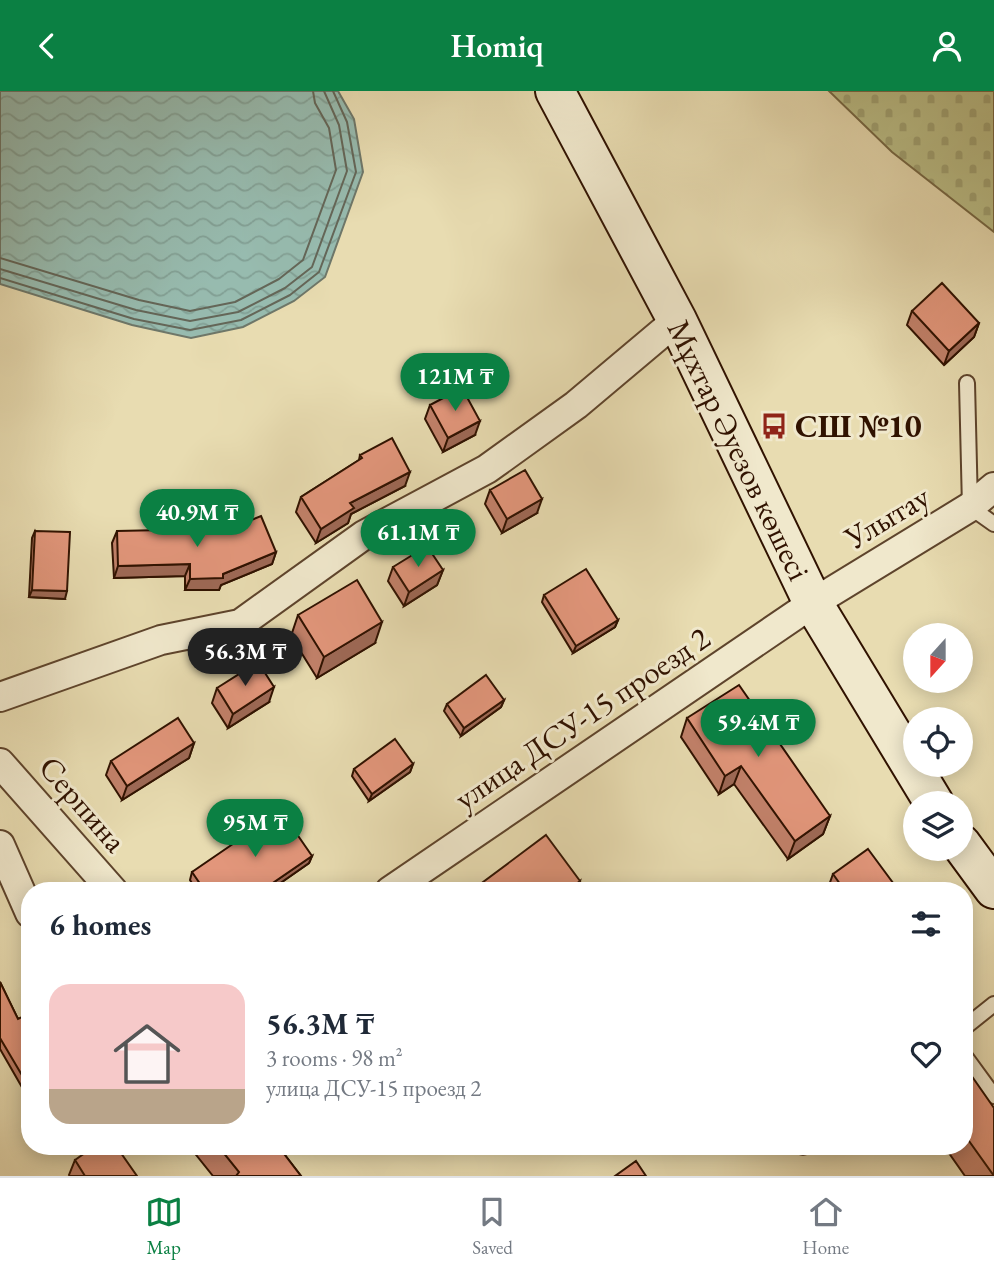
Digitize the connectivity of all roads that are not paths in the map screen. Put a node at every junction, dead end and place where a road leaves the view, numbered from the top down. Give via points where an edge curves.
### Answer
1 (555, 91) edge
2 (677, 320) junction
3 (967, 383) dead end
4 (994, 487) edge
5 (970, 507) junction
6 (994, 524) edge
7 (813, 603) junction
8 (0, 697) edge
9 (0, 763) edge
10 (927, 791) edge
11 (0, 845) edge
12 (973, 860) edge
13 (105, 882) edge
14 (403, 882) edge
15 (994, 889) edge
16 (21, 893) edge
17 (994, 1005) edge
18 (973, 1021) edge
19 (973, 1067) edge
20 (994, 1096) edge

1 - 2 main road, Мұхтар Әуезов көшесі
2 - 7 main road, Мұхтар Әуезов көшесі
2 - 8 street via 576,405 487,469 364,535 240,624 162,640
3 - 5 lane
4 - 5 street, Улытау
5 - 6 lane
5 - 7 street, Улытау
7 - 10 main road, Мұхтар Әуезов көшесі
7 - 14 street, улица ДСУ-15 проезд 2
9 - 13 street, Серпина
11 - 16 street
12 - 15 main road
17 - 18 lane
19 - 20 lane

